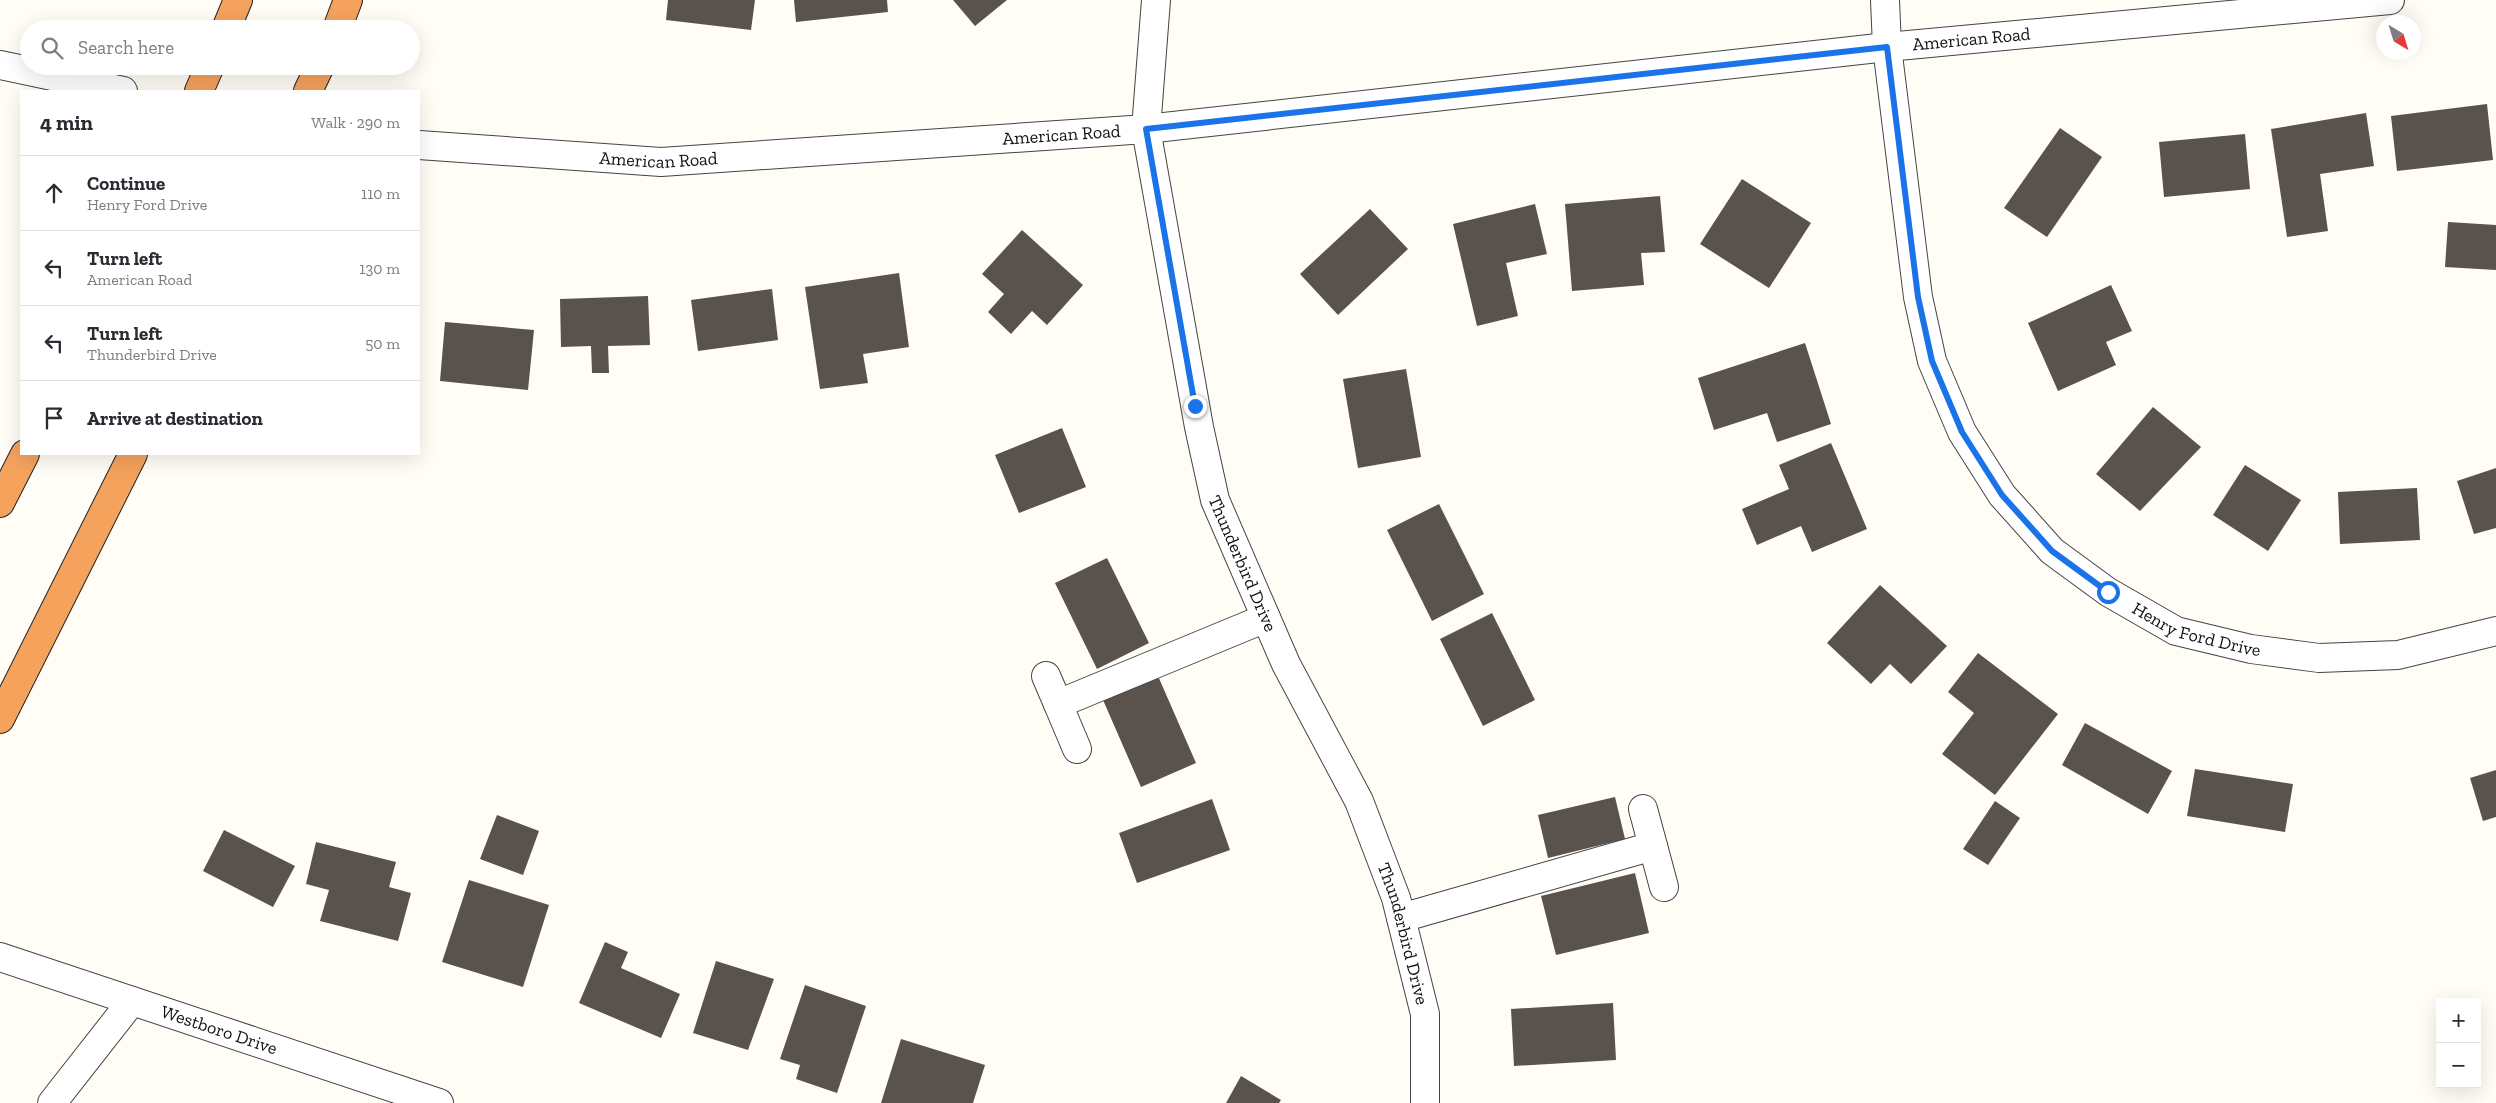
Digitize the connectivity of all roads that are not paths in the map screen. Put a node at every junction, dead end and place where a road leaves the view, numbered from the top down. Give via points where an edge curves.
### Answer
1 (238, 0) edge
2 (1156, 0) edge
3 (1885, 0) edge
4 (2390, 0) edge
5 (230, 20) edge
6 (1887, 47) junction
7 (0, 66) edge
8 (20, 70) edge
9 (44, 75) edge
10 (206, 75) edge
11 (316, 75) edge
12 (118, 90) edge
13 (199, 90) edge
14 (308, 90) edge
15 (1146, 129) junction
16 (420, 145) edge
17 (24, 455) edge
18 (132, 455) edge
19 (0, 503) edge
20 (1266, 618) junction
21 (2496, 631) edge
22 (1046, 676) dead end
23 (1058, 704) junction
24 (0, 720) edge
25 (1077, 749) dead end
26 (1644, 809) dead end
27 (1653, 846) junction
28 (1664, 886) dead end
29 (1401, 918) junction
30 (0, 957) edge
31 (132, 1001) junction
32 (52, 1103) edge
33 (439, 1103) edge
34 (1425, 1103) edge

1 - 5 highway
2 - 15 street, Thunderbird Drive
3 - 6 street, Henry Ford Drive
4 - 6 street, American Road
6 - 15 street, American Road
6 - 21 street, Henry Ford Drive via 1918,297 1932,361 1962,432 2002,495 2052,551 2108,592 2176,631 2251,649 2319,658 2398,655
7 - 8 street
9 - 12 street
10 - 13 highway
11 - 14 highway
15 - 16 street, American Road via 660,162
15 - 20 street, Thunderbird Drive via 1215,500
17 - 19 highway
18 - 24 highway
20 - 23 street
20 - 29 street, Thunderbird Drive via 1286,664 1359,801
22 - 23 street
23 - 25 street
26 - 27 street
27 - 28 street
27 - 29 street
29 - 34 street, Thunderbird Drive via 1425,1014
30 - 31 street, Westboro Drive
31 - 32 street
31 - 33 street, Westboro Drive

